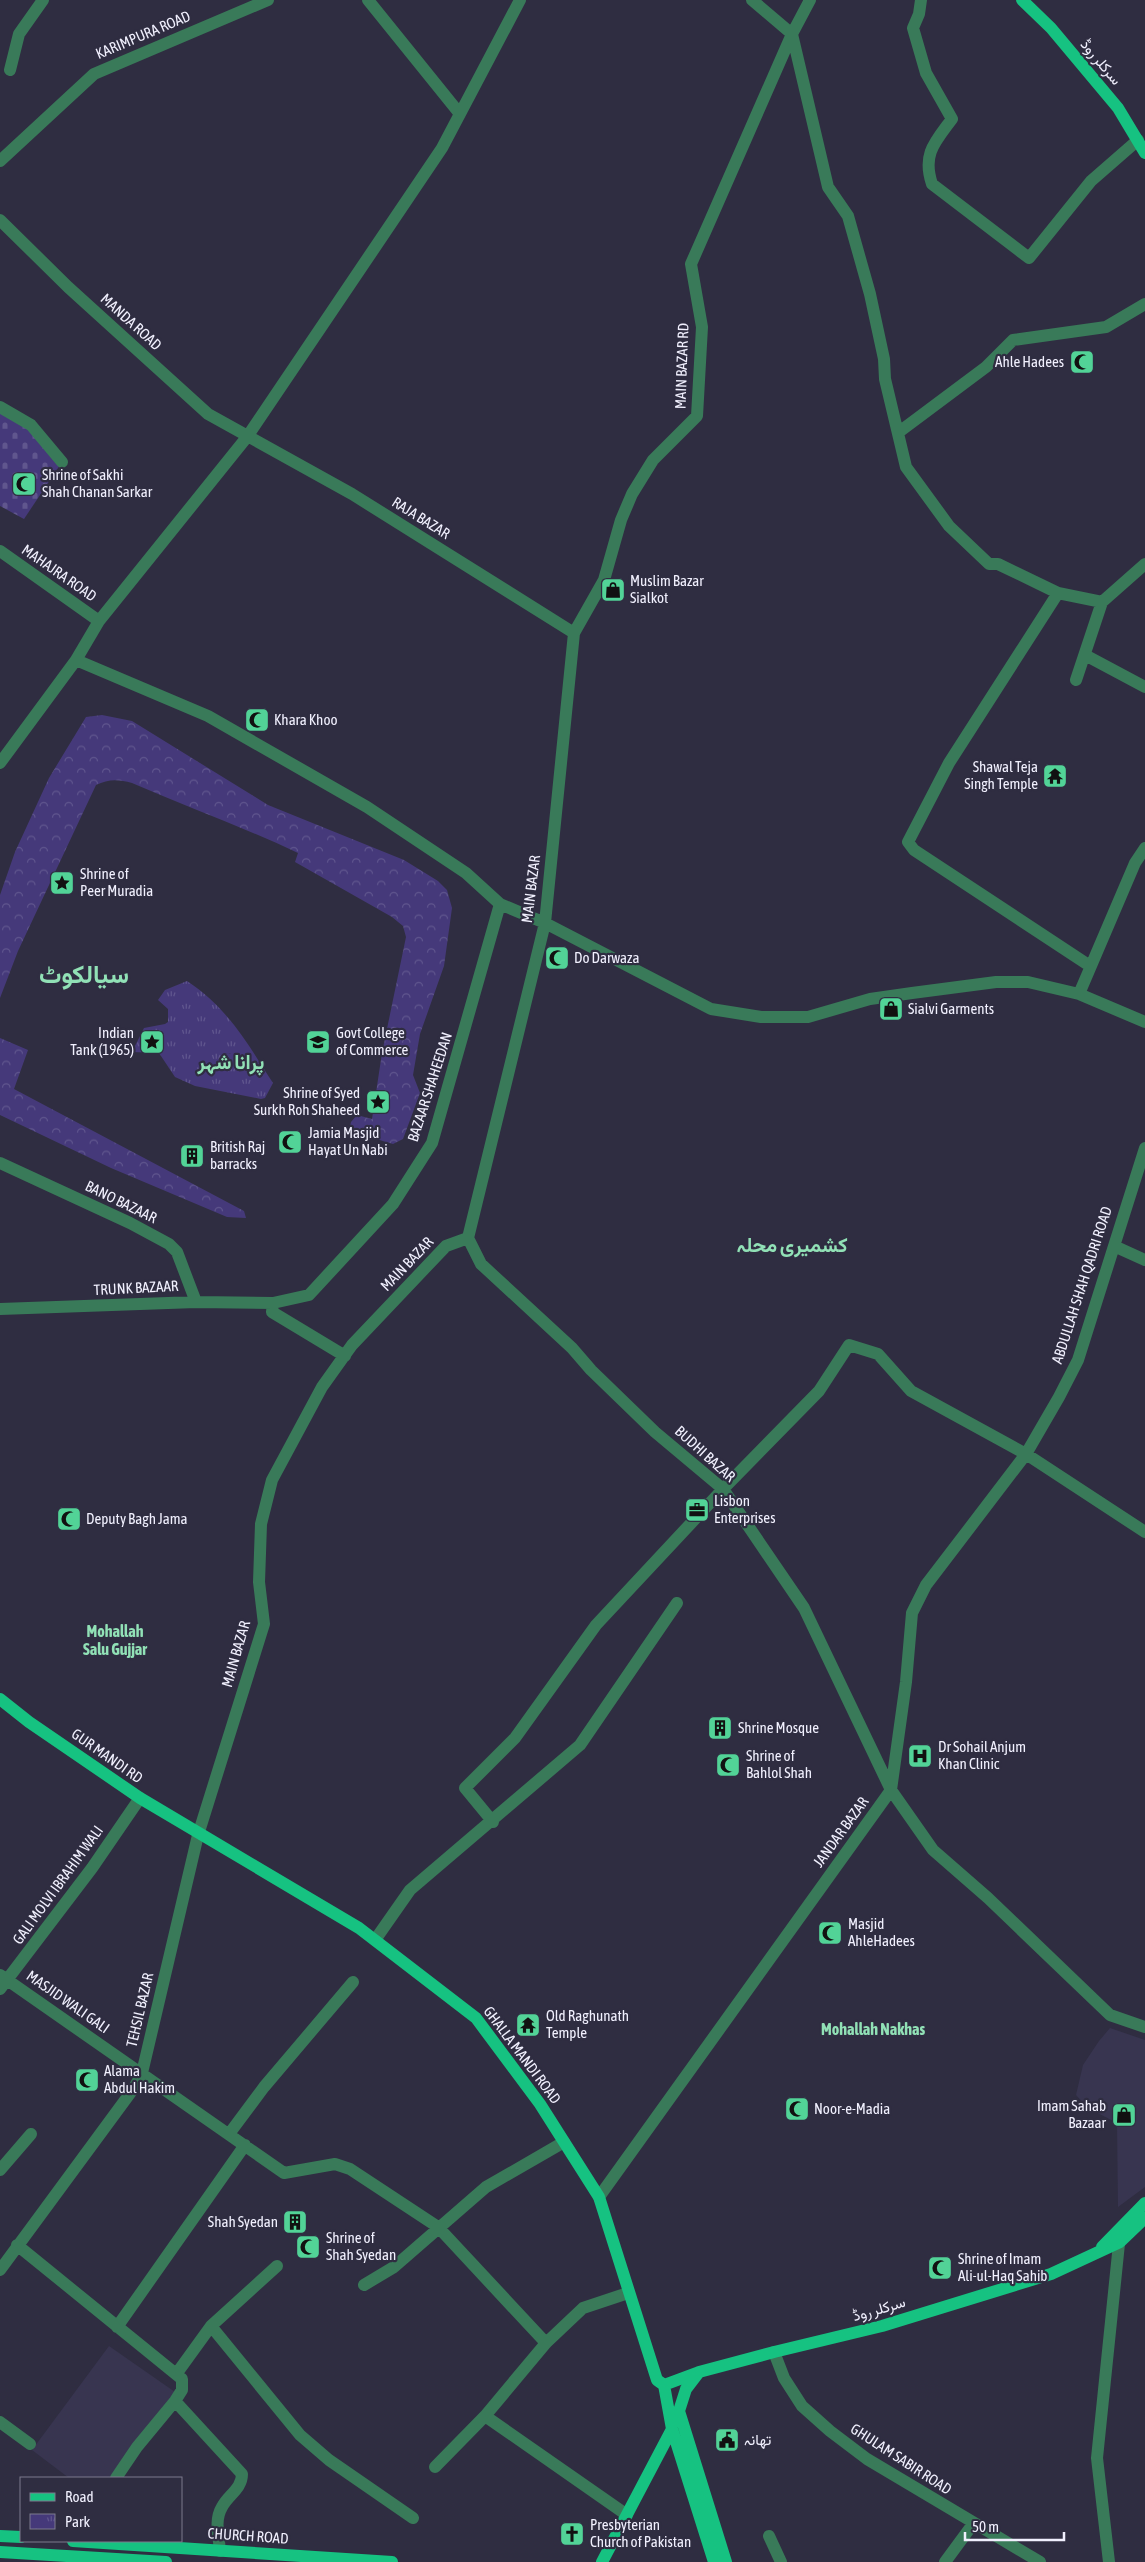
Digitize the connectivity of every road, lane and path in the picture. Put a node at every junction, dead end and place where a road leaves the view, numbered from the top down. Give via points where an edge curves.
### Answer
1 (43, 0) edge
2 (268, 0) edge
3 (368, 0) edge
4 (520, 0) edge
5 (752, 0) edge
6 (810, 0) edge
7 (922, 0) edge
8 (1022, 0) edge
9 (792, 34) junction
10 (10, 70) dead end
11 (460, 114) junction
12 (1138, 140) junction
13 (1145, 153) edge
14 (0, 161) edge
15 (0, 220) edge
16 (1145, 304) edge
17 (0, 407) edge
18 (898, 432) junction
19 (247, 437) junction
20 (62, 462) dead end
21 (0, 551) edge
22 (1145, 564) edge
23 (1058, 593) junction
24 (1102, 602) junction
25 (99, 621) junction
26 (574, 632) junction
27 (1085, 655) junction
28 (76, 660) junction
29 (1076, 680) dead end
30 (1145, 688) edge
31 (0, 763) edge
32 (1145, 848) edge
33 (500, 904) junction
34 (545, 923) junction
35 (1090, 966) junction
36 (1079, 994) junction
37 (1145, 1022) edge
38 (1145, 1148) edge
39 (0, 1163) edge
40 (468, 1238) junction
41 (1114, 1246) junction
42 (1145, 1260) edge
43 (196, 1302) junction
44 (273, 1303) junction
45 (0, 1309) edge
46 (345, 1356) junction
47 (1026, 1454) junction
48 (723, 1489) junction
49 (1145, 1532) edge
50 (677, 1603) dead end
51 (0, 1699) edge
52 (891, 1790) junction
53 (140, 1798) junction
54 (493, 1822) junction
55 (198, 1835) junction
56 (375, 1940) junction
57 (3, 1981) edge
58 (353, 1982) dead end
59 (1145, 2026) edge
60 (142, 2073) junction
61 (31, 2134) dead end
62 (229, 2134) junction
63 (564, 2142) junction
64 (245, 2145) junction
65 (0, 2170) edge
66 (599, 2197) junction
67 (1145, 2203) edge
68 (1145, 2218) edge
69 (438, 2227) junction
70 (1121, 2227) junction
71 (1120, 2242) junction
72 (17, 2245) junction
73 (1098, 2250) junction
74 (2, 2263) edge
75 (277, 2266) dead end
76 (364, 2285) dead end
77 (628, 2293) junction
78 (211, 2326) junction
79 (117, 2327) junction
80 (546, 2342) junction
81 (774, 2352) junction
82 (699, 2372) junction
83 (177, 2373) junction
84 (664, 2385) junction
85 (175, 2401) junction
86 (485, 2416) junction
87 (0, 2422) edge
88 (672, 2429) junction
89 (30, 2444) dead end
90 (435, 2467) dead end
91 (117, 2477) edge
92 (627, 2515) junction
93 (413, 2518) dead end
94 (973, 2524) junction
95 (0, 2536) edge
96 (769, 2536) dead end
97 (20, 2537) edge
98 (98, 2542) edge
99 (220, 2551) junction
100 (0, 2552) edge
101 (75, 2559) edge
102 (166, 2562) edge
103 (392, 2562) edge
104 (602, 2562) edge
105 (714, 2562) edge
106 (726, 2562) edge
107 (781, 2562) edge
108 (946, 2562) edge
109 (1040, 2562) edge
110 (1109, 2562) edge

1 - 10 street via 20,34
2 - 14 street, KARIMPURA ROAD via 94,74
3 - 11 street
4 - 11 street
5 - 9 street
6 - 9 street, MAIN BAZAR RD
7 - 12 street via 913,28 926,72 952,119 927,158 932,184 1029,258 1091,181
8 - 12 main road, سرکلر روڈ via 1052,28 1118,108
9 - 18 street via 828,188 848,216 870,294
9 - 26 street, MAIN BAZAR RD via 691,264 702,327 697,416 653,460 632,494 604,580
11 - 19 street via 442,148
12 - 13 main road, سرکلر روڈ
15 - 19 street, MANDA ROAD via 68,287 208,414
16 - 18 street via 1106,327 1013,340 986,367
17 - 20 street via 32,425
18 - 23 street via 906,466 949,526 988,564 998,564
19 - 25 street
19 - 26 street, RAJA BAZAR via 352,494
21 - 25 street, MAHAJRA ROAD
22 - 24 street
23 - 24 street
23 - 35 street via 949,763 908,842 914,850
24 - 27 street
25 - 28 street
26 - 34 street, MAIN BAZAR
27 - 29 street
27 - 30 street
28 - 31 street
28 - 33 street via 208,716 367,807 466,873
32 - 35 street via 1135,863
33 - 34 street
33 - 44 street, BAZAAR SHAHEEDAN via 432,1143 393,1204 324,1282 309,1295
34 - 36 street via 704,1006 761,1017 808,1016 870,999 996,982 1028,982
34 - 40 street, MAIN BAZAR
35 - 36 street
36 - 37 street
38 - 41 street, ABDULLAH SHAH QADRI ROAD
39 - 43 street, BANO BAZAAR via 169,1244 177,1252
40 - 46 street, MAIN BAZAR via 446,1246
40 - 48 street, BUDHI BAZAR via 482,1264 655,1432
41 - 42 street
41 - 47 street, ABDULLAH SHAH QADRI ROAD via 1078,1360
43 - 44 street, TRUNK BAZAAR
43 - 45 street, TRUNK BAZAAR
44 - 46 street via 272,1312
46 - 55 street, MAIN BAZAR via 322,1387 272,1480 261,1524 259,1582 264,1624
47 - 48 street via 911,1391 878,1354 849,1345 819,1391
47 - 49 street
47 - 52 street, JANDAR BAZAR via 926,1585 912,1614
48 - 52 street, BUDHI BAZAR via 804,1608
48 - 54 street via 596,1625 515,1738 465,1788
50 - 54 street via 580,1745
51 - 53 main road, GUR MANDI RD
52 - 59 street, BUDHI BAZAR via 933,1850 1110,2015
52 - 66 street, JANDAR BAZAR
53 - 55 main road, GUR MANDI RD
53 - 57 street, GALI MOLVI IBRAHIM WALI via 92,1868
54 - 56 street via 410,1890
55 - 56 main road, GHALLA MANDI ROAD
55 - 60 street, TEHSIL BAZAR
56 - 63 main road, GHALLA MANDI ROAD via 476,2018
57 - 60 street, MASJID WALI GALI
58 - 62 street via 264,2087
60 - 62 street, MASJID WALI GALI
60 - 72 street, TEHSIL BAZAR
61 - 65 street
62 - 64 street, MASJID WALI GALI
63 - 66 main road, GHALLA MANDI ROAD
63 - 69 street via 486,2187
64 - 69 street, MASJID WALI GALI via 284,2173 335,2164 350,2169
64 - 79 street
66 - 77 main road, GHALLA MANDI ROAD
67 - 70 main road, سرکلر روڈ
68 - 71 main road, سرکلر روڈ
69 - 76 street via 394,2267
69 - 80 street, MASJID WALI GALI
70 - 71 street
70 - 73 main road, سرکلر روڈ
71 - 73 main road, سرکلر روڈ
71 - 110 street via 1097,2458
72 - 74 street, TEHSIL BAZAR
72 - 79 street
73 - 81 main road, سرکلر روڈ via 1051,2274 882,2326
75 - 78 street
77 - 80 street via 583,2308
77 - 84 main road, GHALLA MANDI ROAD via 657,2380
78 - 83 street
78 - 93 street via 300,2435 329,2460
79 - 83 street
80 - 86 street
81 - 82 main road, سرکلر روڈ
81 - 94 street, GHULAM SABIR ROAD via 784,2378 802,2406 830,2431 867,2459
82 - 84 main road, سرکلر روڈ
82 - 106 main road via 686,2389 679,2410
83 - 85 street via 183,2385
84 - 88 main road
85 - 91 street
85 - 99 street via 242,2474 239,2486 218,2515
86 - 90 street
86 - 92 street
87 - 89 street
88 - 92 main road
88 - 105 main road
92 - 104 main road
94 - 108 street
94 - 109 street, GHULAM SABIR ROAD
95 - 97 main road
96 - 107 street
98 - 99 main road, CHURCH ROAD
99 - 103 main road, CHURCH ROAD
100 - 101 main road
101 - 102 main road

